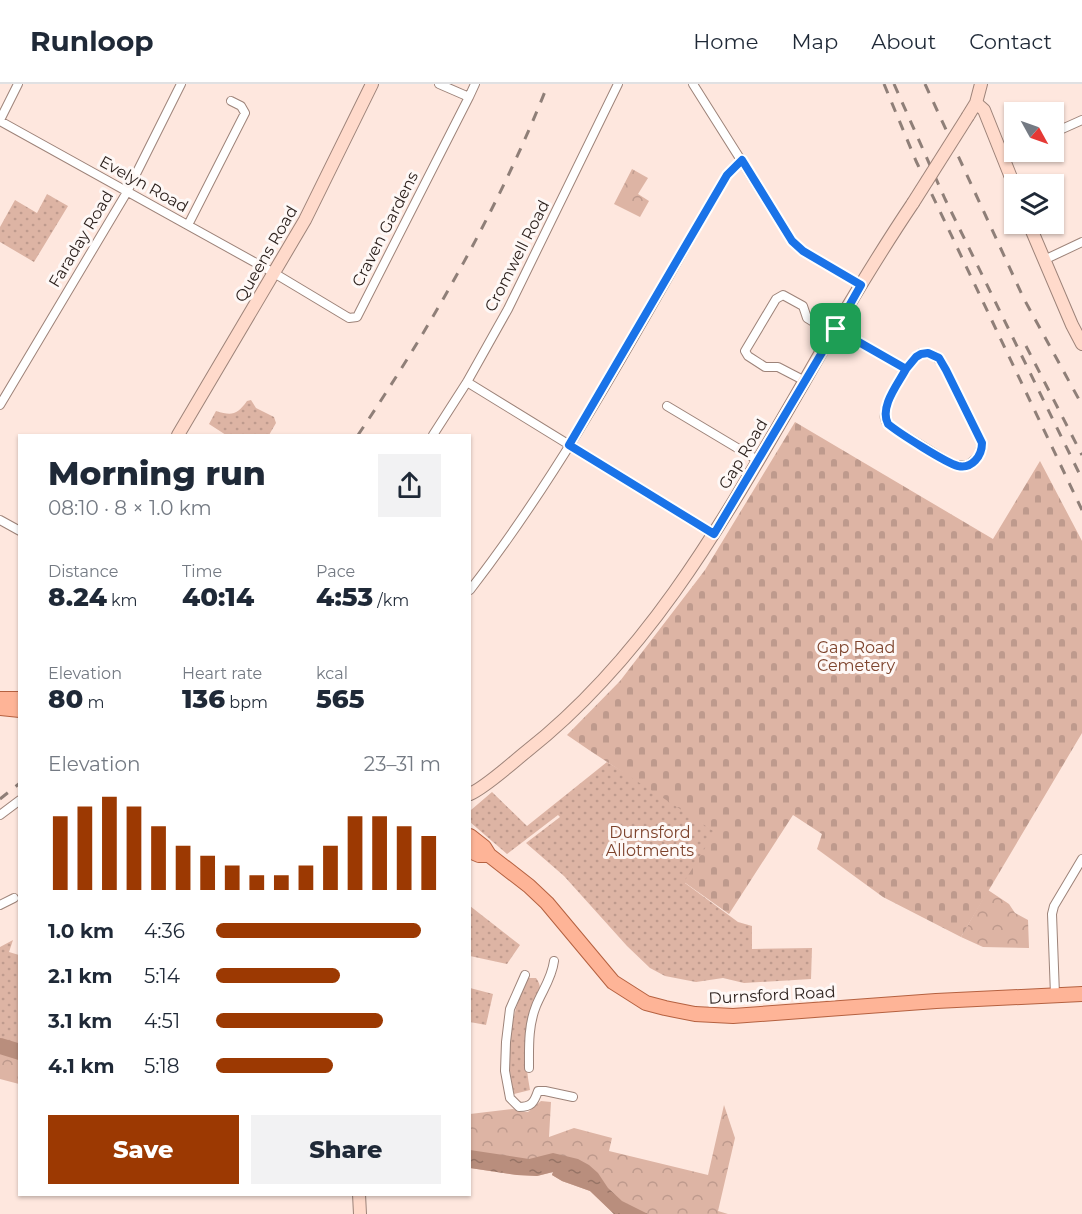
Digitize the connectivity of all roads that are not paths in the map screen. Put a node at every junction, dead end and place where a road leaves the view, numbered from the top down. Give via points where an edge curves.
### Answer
1 (18, 84) edge
2 (181, 84) edge
3 (372, 84) edge
4 (440, 84) edge
5 (475, 84) edge
6 (618, 84) edge
7 (693, 84) edge
8 (981, 84) edge
9 (469, 97) junction
10 (231, 101) dead end
11 (976, 103) junction
12 (0, 120) edge
13 (1082, 120) edge
14 (1064, 128) edge
15 (1004, 145) edge
16 (742, 160) junction
17 (127, 192) junction
18 (188, 225) junction
19 (1033, 234) edge
20 (1082, 242) edge
21 (1044, 260) junction
22 (274, 273) junction
23 (861, 285) junction
24 (834, 332) junction
25 (1082, 344) edge
26 (906, 369) junction
27 (805, 381) junction
28 (467, 382) junction
29 (0, 405) edge
30 (667, 406) dead end
31 (179, 434) edge
32 (434, 434) edge
33 (569, 445) junction
34 (759, 461) junction
35 (0, 520) edge
36 (18, 530) edge
37 (714, 534) junction
38 (471, 589) edge
39 (0, 699) edge
40 (18, 701) edge
41 (0, 708) edge
42 (471, 796) edge
43 (18, 802) edge
44 (0, 815) edge
45 (471, 837) edge
46 (471, 852) edge
47 (489, 855) junction
48 (1082, 859) edge
49 (18, 898) edge
50 (0, 905) edge
51 (554, 961) dead end
52 (525, 975) dead end
53 (1082, 994) edge
54 (1055, 995) junction
55 (529, 1068) dead end
56 (573, 1097) dead end
57 (359, 1196) edge
58 (360, 1214) edge

1 - 12 street
2 - 17 street, Faraday Road
3 - 22 main road, Queens Road
4 - 9 street
5 - 9 street
6 - 28 street, Cromwell Road via 508,309
7 - 16 street
8 - 11 main road, Gap Road
9 - 22 street, Craven Gardens via 357,317 349,318
10 - 18 street via 245,113
11 - 15 main road
11 - 23 main road, Gap Road, bridge
12 - 17 street, Evelyn Road
13 - 14 street
16 - 23 street via 792,241
16 - 33 street via 727,175
17 - 18 street, Evelyn Road
17 - 29 street, Faraday Road
18 - 22 street, Evelyn Road
19 - 21 main road
20 - 21 street
21 - 25 main road
22 - 31 main road, Queens Road
23 - 24 main road, Gap Road
24 - 26 street
24 - 27 main road, Gap Road
24 - 27 street via 807,318 803,306 783,295 776,299 745,351 765,367 778,367
26 - 26 street via 885,410 888,424 950,463 973,463 982,443 943,364 933,355 921,354
27 - 34 main road, Gap Road
28 - 32 street, Cromwell Road
28 - 33 street
30 - 34 street
33 - 37 street
33 - 38 street
34 - 37 main road, Gap Road
35 - 36 street
37 - 42 main road, Gap Road via 668,603 607,678 553,730
39 - 40 main road
40 - 41 main road
43 - 44 street
45 - 47 main road, Durnsford Road
46 - 47 main road, Durnsford Road
47 - 54 main road, Durnsford Road via 547,903 613,982 638,999 665,1008 733,1016
48 - 54 street via 1052,914
49 - 50 street
51 - 55 street via 528,1035
52 - 56 street via 510,1009 505,1071 510,1098 519,1107 528,1107 538,1091
53 - 54 main road, Durnsford Road
57 - 58 main road

